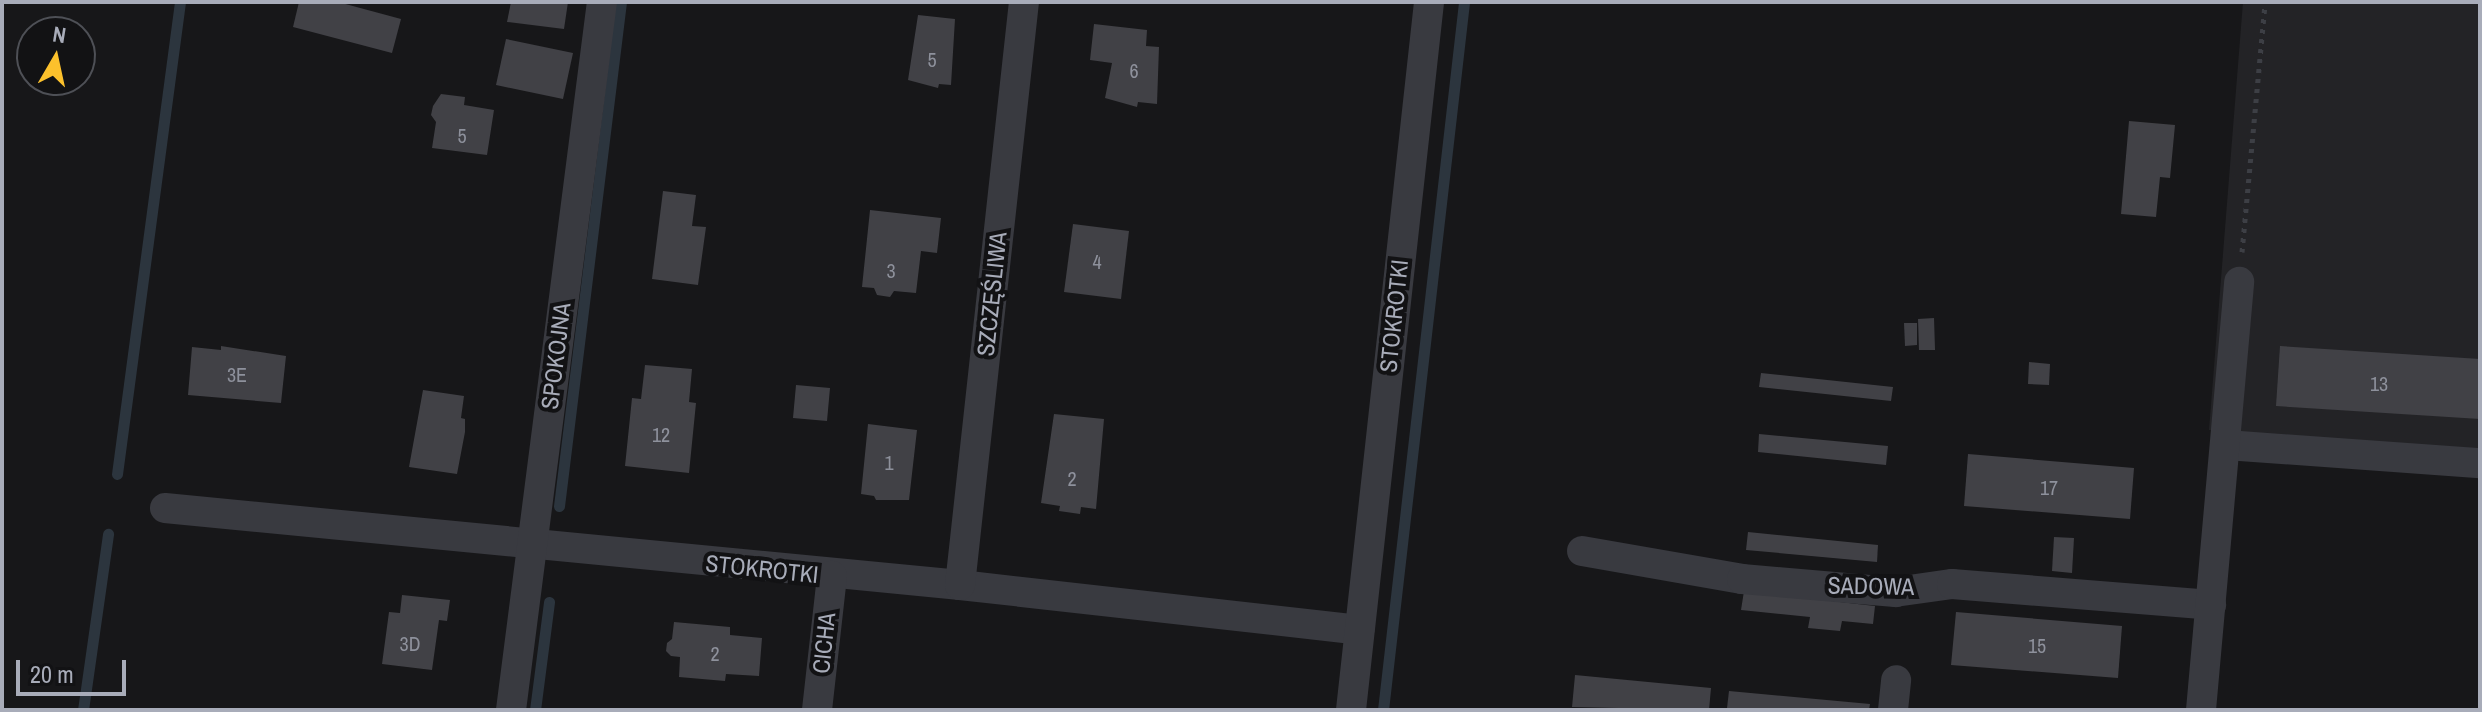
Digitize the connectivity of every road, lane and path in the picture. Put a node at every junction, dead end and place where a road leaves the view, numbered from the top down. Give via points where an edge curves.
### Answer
1 (602, 2) edge
2 (1024, 2) edge
3 (1429, 2) edge
4 (2265, 2) edge
5 (2239, 282) joint
6 (2226, 445) junction
7 (2480, 463) edge
8 (165, 508) dead end
9 (532, 545) junction
10 (1582, 551) dead end
11 (832, 576) junction
12 (960, 585) junction
13 (2211, 605) junction
14 (1359, 630) junction
15 (1896, 680) dead end
16 (511, 710) edge
17 (817, 710) edge
18 (1351, 710) edge
19 (1893, 710) edge
20 (2201, 710) edge

1 - 9 street, SPOKOJNA
2 - 12 street, SZCZĘŚLIWA
3 - 14 street, STOKROTKI
4 - 5 path
5 - 6 street
6 - 7 street
6 - 13 street
8 - 9 street, STOKROTKI
9 - 11 street, STOKROTKI
9 - 16 street, SPOKOJNA
10 - 13 street, SADOWA via 1788,583 1895,592 1952,584
11 - 12 street, STOKROTKI
11 - 17 street, CICHA
12 - 14 street, STOKROTKI
13 - 20 street
14 - 18 street, STOKROTKI
15 - 19 street

